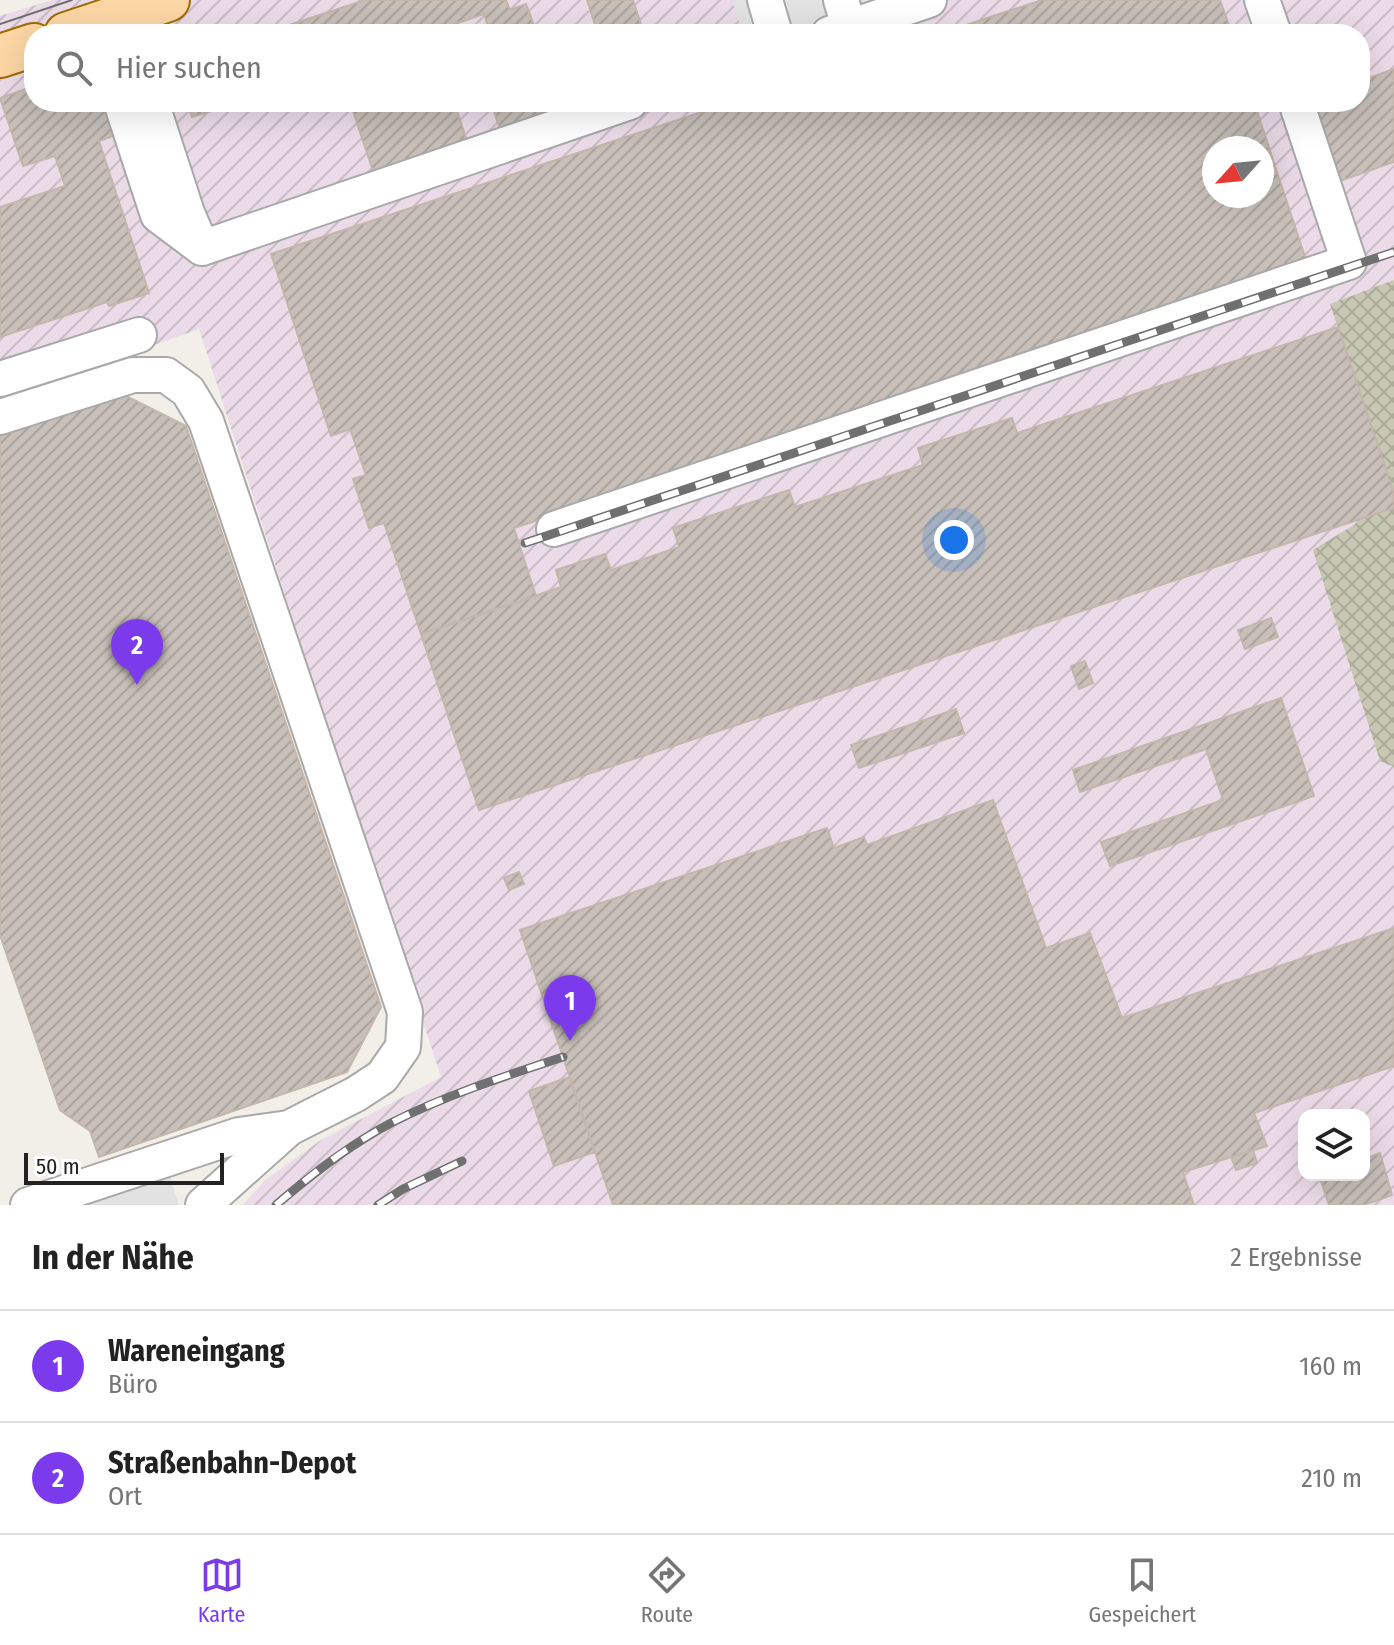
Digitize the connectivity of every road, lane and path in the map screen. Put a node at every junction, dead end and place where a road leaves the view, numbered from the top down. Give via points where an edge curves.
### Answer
1 (168, 0) edge
2 (765, 0) edge
3 (1262, 0) edge
4 (922, 1) edge
5 (127, 16) edge
6 (840, 20) edge
7 (100, 24) edge
8 (772, 24) edge
9 (1270, 24) edge
10 (24, 48) edge
11 (0, 56) edge
12 (124, 112) edge
13 (154, 112) edge
14 (175, 112) edge
15 (601, 112) edge
16 (1299, 112) edge
17 (202, 248) junction
18 (139, 335) dead end
19 (0, 379) edge
20 (0, 417) edge
21 (554, 529) dead end
22 (289, 1128) junction
23 (28, 1205) edge
24 (203, 1205) edge

1 - 5 main road
2 - 8 lane
3 - 9 lane
4 - 6 lane
5 - 7 main road
10 - 11 main road
12 - 17 lane via 158,215
13 - 17 lane
14 - 17 lane via 208,206
15 - 17 lane
16 - 21 lane via 1349,262
18 - 19 lane
20 - 22 lane via 133,375 166,375 188,391 206,421 405,1012 403,1047 382,1077
22 - 23 lane via 239,1135
22 - 24 lane

